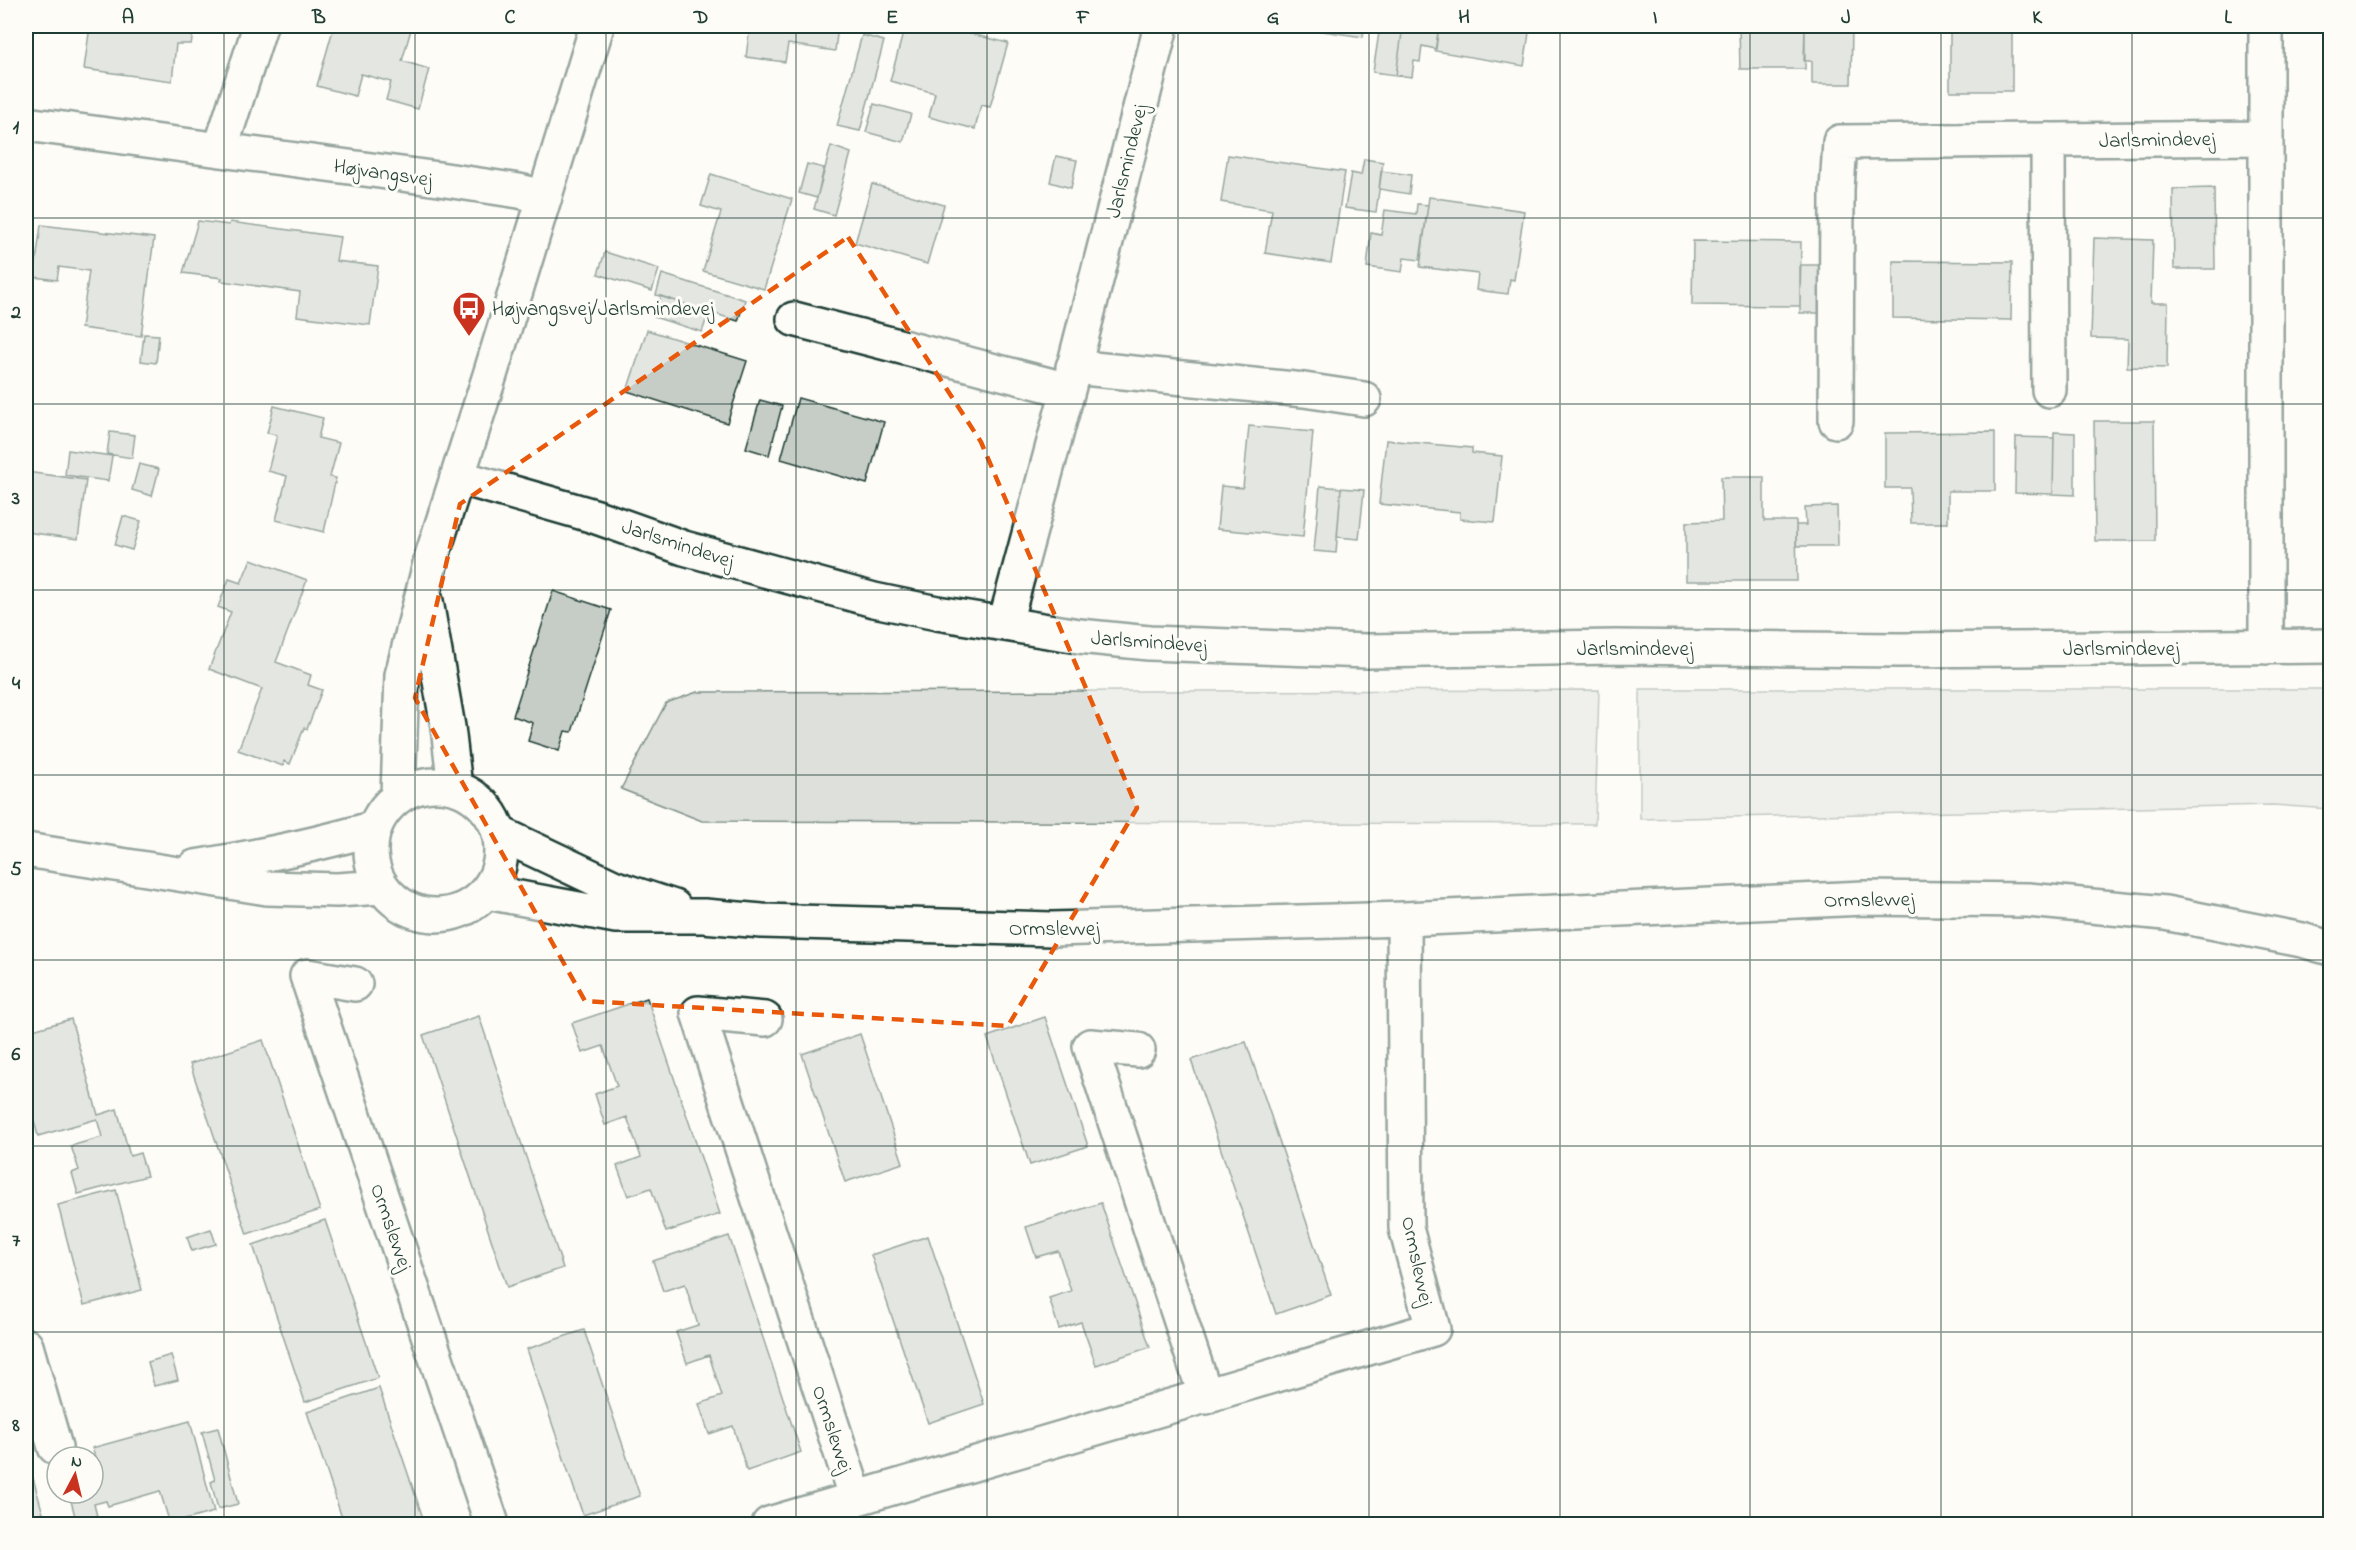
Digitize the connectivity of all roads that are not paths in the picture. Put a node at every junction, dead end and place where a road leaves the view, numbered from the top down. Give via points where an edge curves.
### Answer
1 (260, 26) edge
2 (597, 26) edge
3 (1161, 26) edge
4 (2266, 26) edge
5 (26, 124) edge
6 (2265, 138) junction
7 (2048, 140) junction
8 (220, 150) junction
9 (545, 197) junction
10 (794, 319) dead end
11 (1071, 378) junction
12 (2049, 390) dead end
13 (1364, 399) dead end
14 (1836, 421) dead end
15 (458, 477) junction
16 (424, 590) junction
17 (1005, 623) junction
18 (2331, 646) edge
19 (2266, 647) junction
20 (455, 787) junction
21 (398, 796) junction
22 (374, 828) junction
23 (500, 833) junction
24 (26, 850) edge
25 (166, 871) junction
26 (381, 887) junction
27 (487, 892) junction
28 (704, 916) junction
29 (1404, 919) junction
30 (2331, 948) edge
31 (355, 984) dead end
32 (765, 1019) dead end
33 (1138, 1050) dead end
34 (26, 1346) edge
35 (1206, 1396) junction
36 (54, 1445) edge
37 (856, 1499) junction
38 (492, 1524) edge
39 (770, 1524) edge

1 - 8 street
2 - 9 street
3 - 11 street, Jarlsmindevej
4 - 6 street
5 - 8 street, Højvangsvej
6 - 7 street, Jarlsmindevej
6 - 19 street
7 - 12 street
7 - 14 street, Jarlsmindevej via 1840,142
8 - 9 street, Højvangsvej
9 - 15 street
10 - 11 street
11 - 13 street via 1304,390
11 - 17 street, Jarlsmindevej
15 - 16 street
15 - 17 street, Jarlsmindevej via 594,516 684,548 874,600
16 - 20 street
16 - 21 street via 402,675
17 - 19 street, Jarlsmindevej via 1149,643 1368,651
18 - 19 street, Jarlsmindevej
20 - 21 street via 416,787
20 - 23 street via 475,796
21 - 22 street
22 - 25 street via 269,855
22 - 26 street via 370,849
23 - 27 street via 502,854
23 - 28 street, Ormslevvej via 613,887
24 - 25 street
25 - 26 street via 267,888
26 - 27 street via 395,902 413,912 433,915 453,914
27 - 28 street, Ormslevvej via 616,916
28 - 29 street, Ormslevvej via 1052,929
29 - 30 street, Ormslevvej via 1864,898 2028,900 2165,912
29 - 35 street, Ormslevvej via 1406,1228 1433,1329
31 - 38 street, Ormslevvej via 307,976
32 - 37 street, Ormslevvej via 698,1013
33 - 35 street via 1090,1046
34 - 36 street
35 - 37 street, Ormslevvej
37 - 39 street, Ormslevvej

